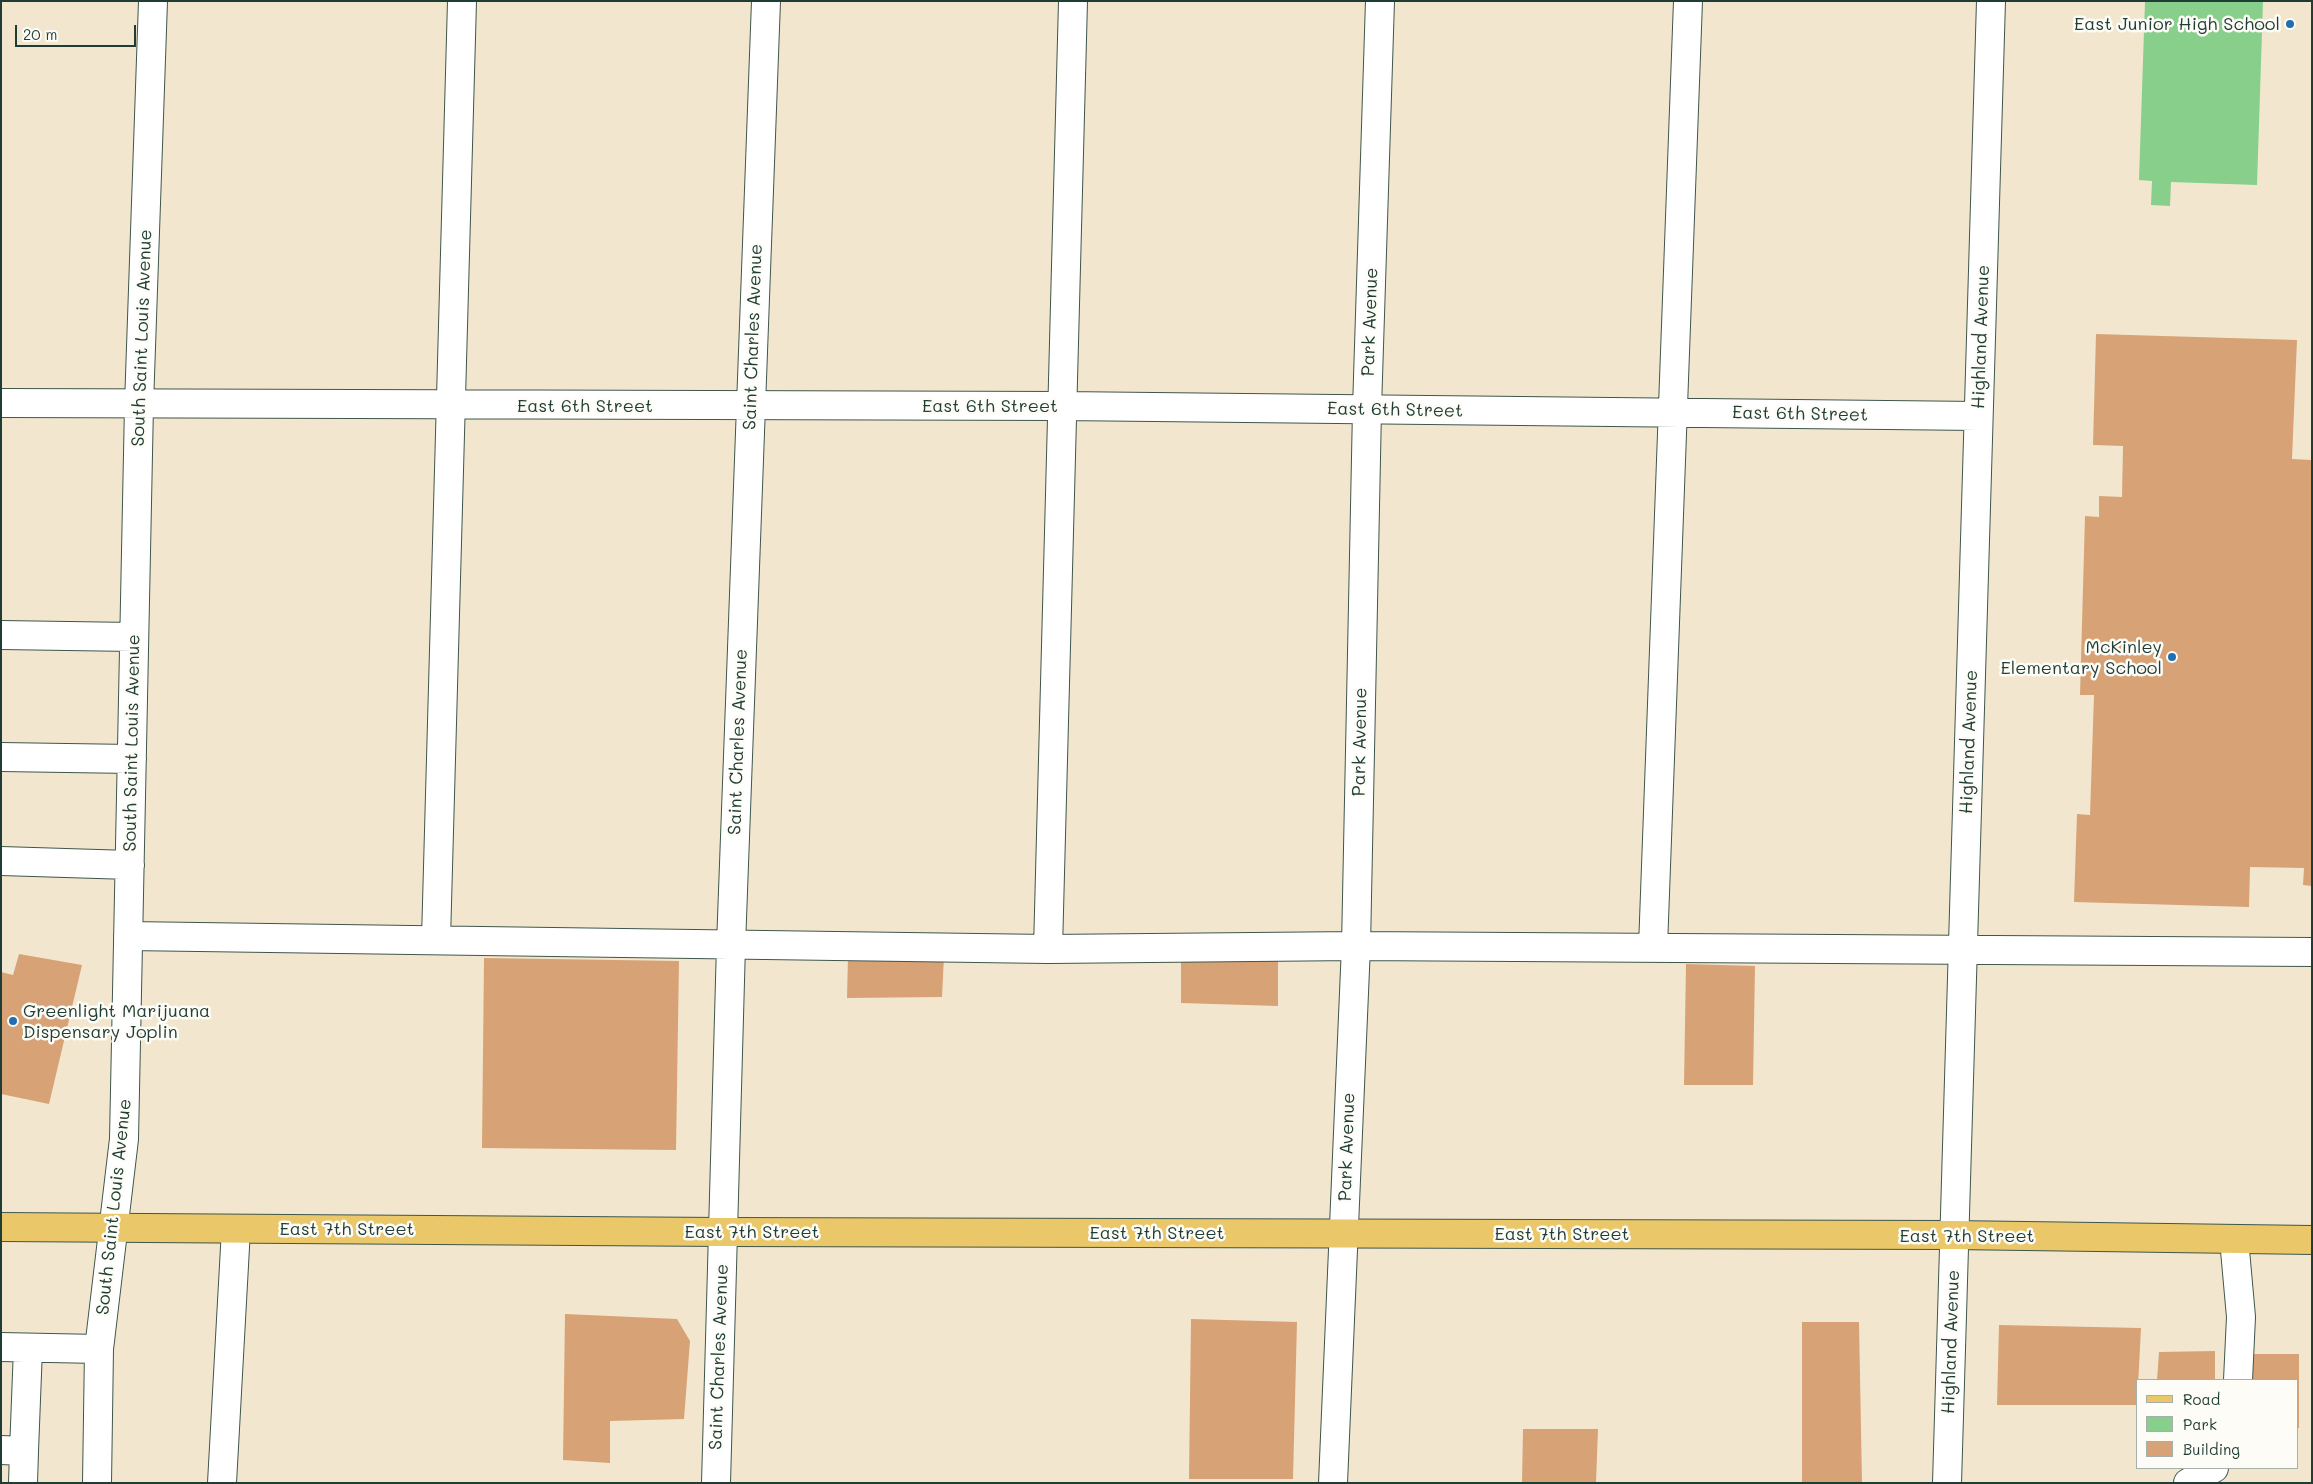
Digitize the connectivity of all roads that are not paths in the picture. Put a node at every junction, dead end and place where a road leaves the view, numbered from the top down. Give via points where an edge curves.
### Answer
1 (153, 1) edge
2 (462, 1) edge
3 (766, 1) edge
4 (1074, 1) edge
5 (1380, 1) edge
6 (1688, 1) edge
7 (1990, 1) edge
8 (1, 404) edge
9 (139, 405) junction
10 (451, 405) junction
11 (751, 406) junction
12 (1062, 406) junction
13 (1367, 410) junction
14 (1674, 412) junction
15 (1978, 416) junction
16 (1, 635) edge
17 (134, 637) junction
18 (1, 757) edge
19 (132, 759) junction
20 (1, 861) edge
21 (130, 865) junction
22 (128, 936) junction
23 (436, 939) junction
24 (731, 945) junction
25 (1356, 946) junction
26 (1653, 948) junction
27 (1048, 949) junction
28 (1964, 949) junction
29 (2312, 952) edge
30 (1, 1226) edge
31 (114, 1227) junction
32 (236, 1229) junction
33 (722, 1232) junction
34 (1344, 1233) junction
35 (1953, 1235) junction
36 (2234, 1239) junction
37 (2312, 1240) edge
38 (14, 1347) edge
39 (99, 1349) junction
40 (2238, 1379) edge
41 (13, 1451) edge
42 (2212, 1469) edge
43 (23, 1483) edge
44 (97, 1483) edge
45 (222, 1483) edge
46 (716, 1483) edge
47 (1333, 1483) edge
48 (1947, 1483) edge
49 (2188, 1483) edge

1 - 9 street, South Saint Louis Avenue
2 - 10 street
3 - 11 street, Saint Charles Avenue
4 - 12 street
5 - 13 street, Park Avenue
6 - 14 street
7 - 15 street, Highland Avenue
8 - 9 street, East 6th Street
9 - 10 street, East 6th Street
9 - 17 street, South Saint Louis Avenue
10 - 11 street, East 6th Street
10 - 23 street
11 - 12 street, East 6th Street
11 - 24 street, Saint Charles Avenue
12 - 13 street, East 6th Street
12 - 27 street
13 - 14 street, East 6th Street
13 - 25 street, Park Avenue
14 - 15 street, East 6th Street
14 - 26 street
15 - 28 street, Highland Avenue
16 - 17 street
17 - 19 street, South Saint Louis Avenue
18 - 19 street
19 - 21 street, South Saint Louis Avenue
20 - 21 street
21 - 22 street, South Saint Louis Avenue
22 - 23 street
22 - 31 street, South Saint Louis Avenue via 124,1140
23 - 24 street
24 - 27 street
24 - 33 street, Saint Charles Avenue
25 - 26 street
25 - 27 street
25 - 34 street, Park Avenue
26 - 28 street
28 - 29 street
28 - 35 street, Highland Avenue
30 - 31 main road, East 7th Street
31 - 32 main road, East 7th Street
31 - 39 street, South Saint Louis Avenue
32 - 33 main road, East 7th Street
32 - 45 street
33 - 34 main road, East 7th Street
33 - 46 street, Saint Charles Avenue
34 - 35 main road, East 7th Street
34 - 47 street, Park Avenue
35 - 36 main road, East 7th Street
35 - 48 street, Highland Avenue
36 - 37 main road, East 7th Street
36 - 40 street via 2241,1316
38 - 39 street
38 - 41 street
39 - 44 street, South Saint Louis Avenue
41 - 43 street
42 - 49 street

